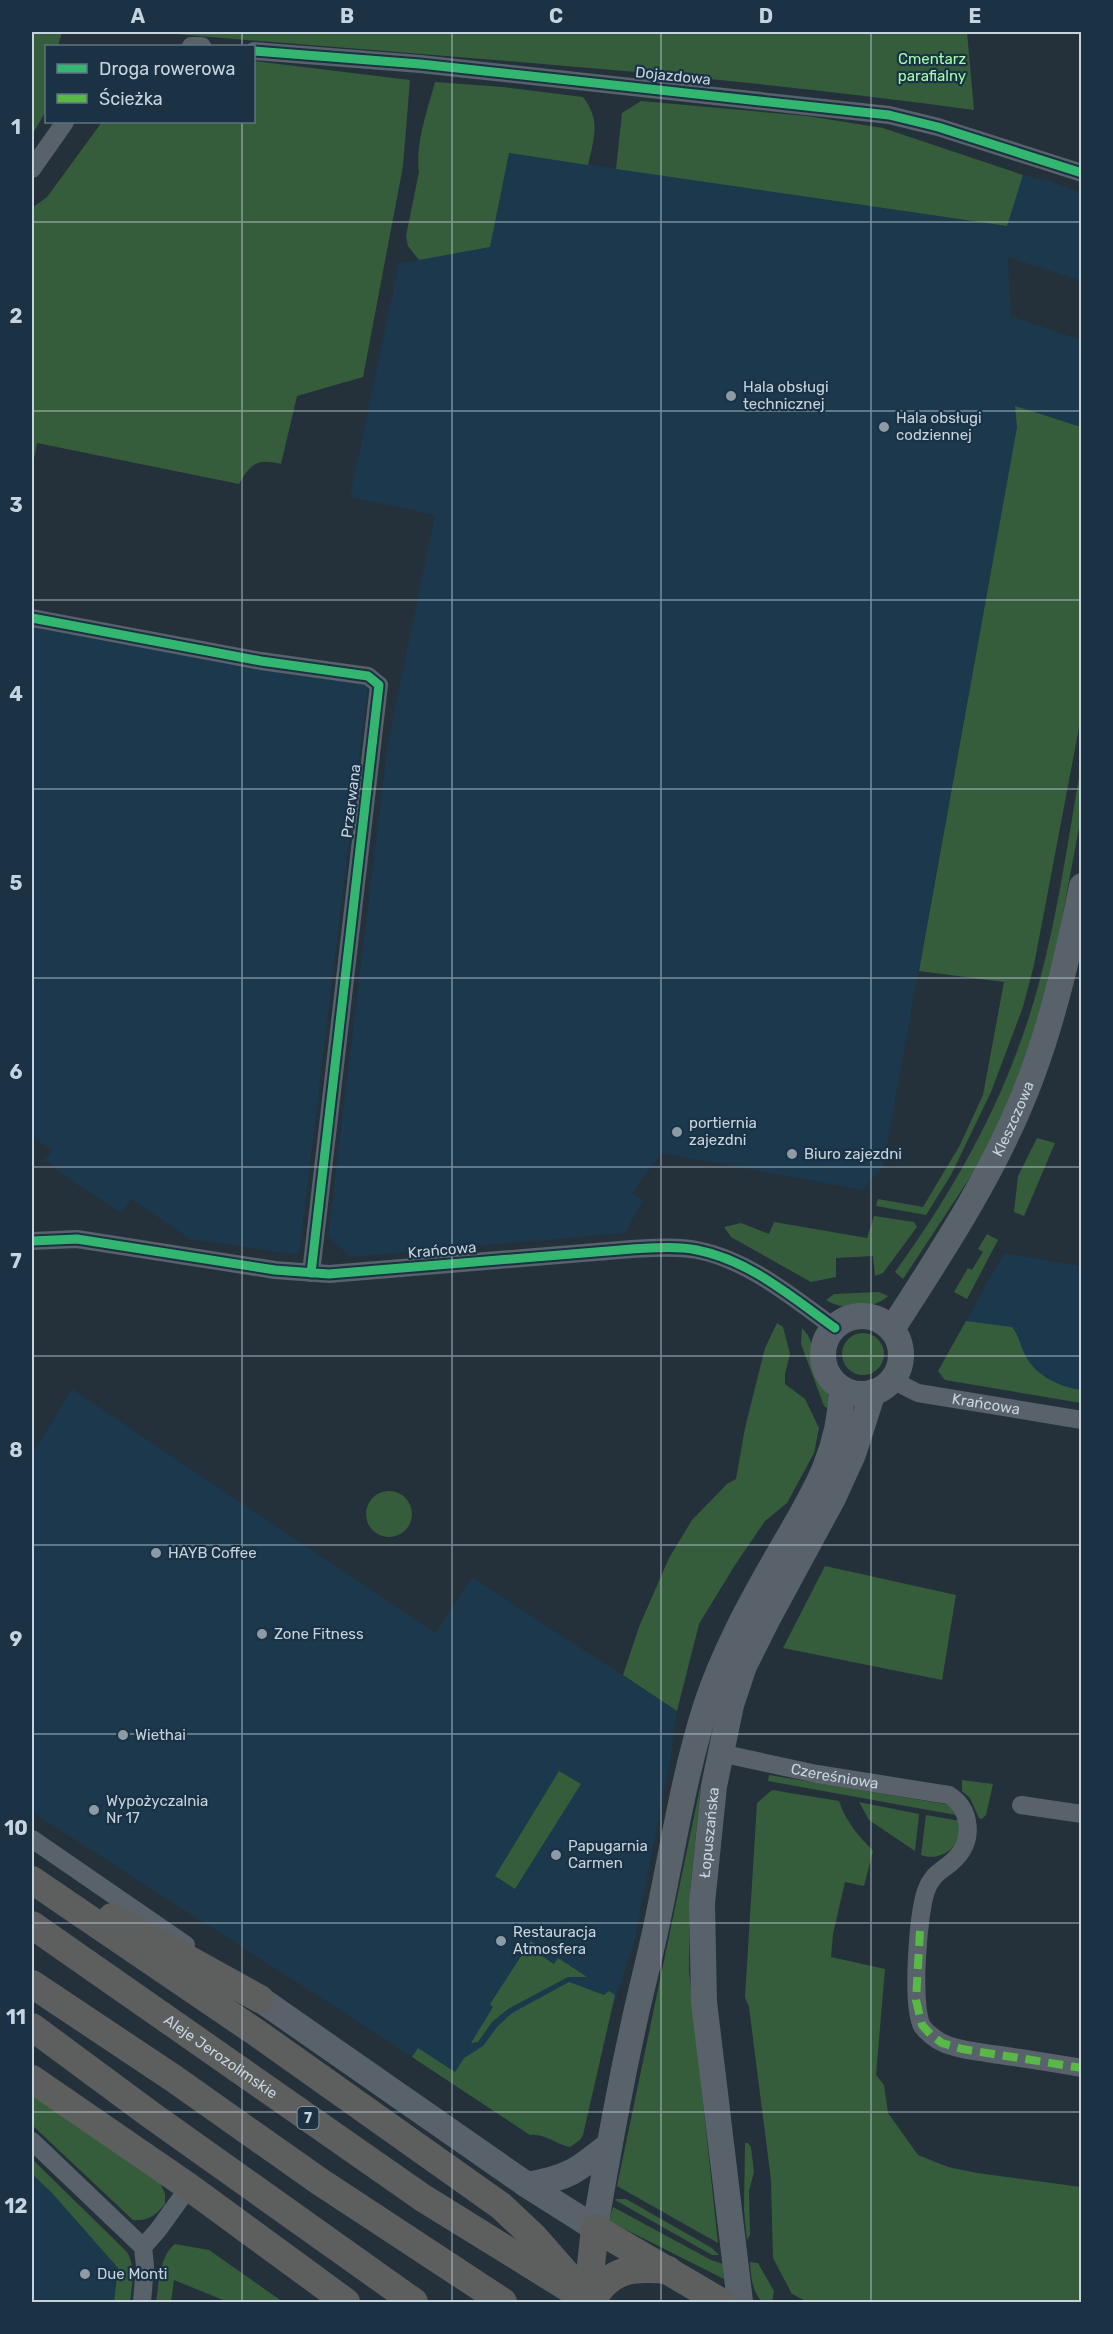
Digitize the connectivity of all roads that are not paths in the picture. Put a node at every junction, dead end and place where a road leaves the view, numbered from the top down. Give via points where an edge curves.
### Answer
1 (255, 51) edge
2 (64, 123) edge
3 (32, 170) edge
4 (1082, 173) edge
5 (32, 618) edge
6 (1082, 886) edge
7 (32, 1241) edge
8 (311, 1273) junction
9 (835, 1328) junction
10 (892, 1329) junction
11 (883, 1386) junction
12 (842, 1389) junction
13 (1082, 1420) edge
14 (720, 1753) junction
15 (1021, 1805) dead end
16 (1082, 1814) edge
17 (32, 1839) edge
18 (32, 1880) edge
19 (32, 1925) edge
20 (32, 1984) edge
21 (260, 1999) junction
22 (32, 2027) edge
23 (1082, 2068) edge
24 (32, 2079) edge
25 (32, 2141) edge
26 (609, 2145) junction
27 (527, 2185) junction
28 (189, 2187) junction
29 (595, 2228) junction
30 (143, 2247) junction
31 (668, 2270) junction
32 (591, 2295) edge
33 (141, 2302) edge
34 (346, 2302) edge
35 (414, 2302) edge
36 (503, 2302) edge
37 (721, 2302) edge
38 (740, 2302) edge

1 - 4 street, Dojazdowa via 455,68 889,115
2 - 3 street
5 - 8 street, Przerwana via 261,661 368,676 379,685
6 - 10 main road, Kleszczowa via 1058,996 1020,1106 976,1192
7 - 8 street, Krańcowa via 77,1239
8 - 9 street, Krańcowa via 632,1249 697,1250 745,1267
9 - 10 main road via 850,1318 868,1317
9 - 12 main road via 826,1341 824,1364
10 - 11 main road via 901,1354 900,1363
11 - 12 main road via 857,1394
11 - 13 street, Krańcowa
11 - 14 main road, Łopuszańska via 833,1498 744,1666
12 - 26 main road, Łopuszańska via 837,1436 818,1487 734,1636 706,1705
14 - 23 street, Czereśniowa via 949,1796 958,1801 966,1815 966,1842 956,1858 933,1875 923,1905 916,2000 922,2025 942,2043 962,2049
14 - 38 main road, Łopuszańska via 710,1816 701,1938 704,2001
15 - 16 street
17 - 21 street
18 - 21 main road via 123,1922
18 - 32 main road via 501,2206
19 - 32 main road, Aleje Jerozolimskie / 7 via 423,2198
20 - 36 main road
21 - 27 main road
22 - 35 main road
24 - 28 main road
25 - 30 street
26 - 27 main road via 571,2174
26 - 29 main road, Łopuszańska
27 - 29 main road
28 - 30 street
28 - 34 main road
29 - 31 main road
29 - 32 main road
30 - 33 street
31 - 32 main road via 628,2270 613,2276
31 - 37 main road

